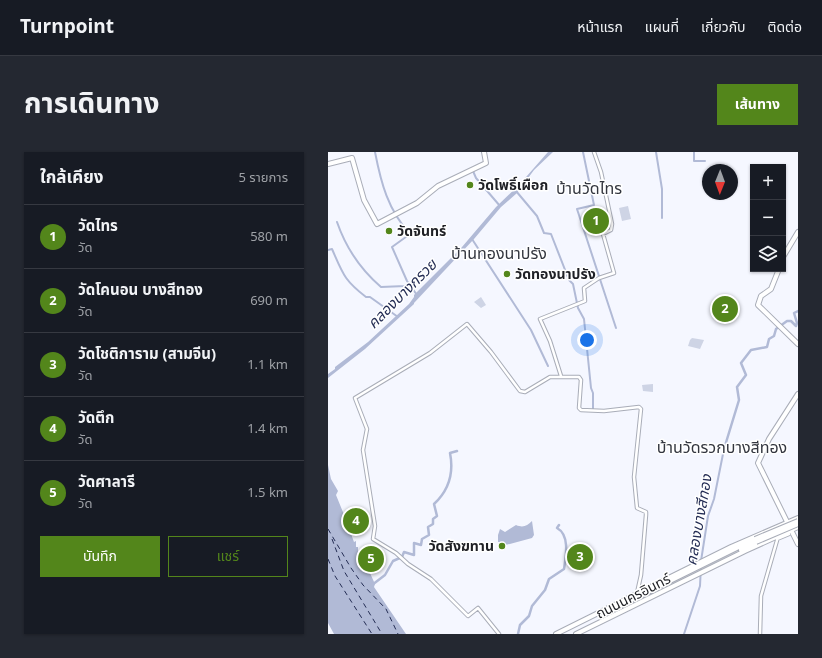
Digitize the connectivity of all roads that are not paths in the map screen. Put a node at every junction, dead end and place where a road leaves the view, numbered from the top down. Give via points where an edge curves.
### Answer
1 (484, 152) edge
2 (594, 152) edge
3 (328, 164) edge
4 (798, 232) edge
5 (786, 252) edge
6 (778, 272) edge
7 (798, 344) edge
8 (560, 376) junction
9 (798, 394) edge
10 (783, 515) junction
11 (797, 519) edge
12 (786, 523) junction
13 (777, 526) junction
14 (798, 526) edge
15 (790, 532) junction
16 (779, 537) junction
17 (795, 539) junction
18 (756, 540) junction
19 (798, 544) edge
20 (736, 545) junction
21 (720, 556) junction
22 (703, 565) junction
23 (697, 571) junction
24 (676, 582) junction
25 (640, 590) junction
26 (665, 590) junction
27 (562, 632) edge
28 (499, 634) edge
29 (556, 634) edge
30 (570, 634) edge
31 (576, 634) edge
32 (760, 634) edge

1 - 3 main road via 486,163 438,186 417,203 376,223 363,197 352,158
2 - 8 street via 612,224 611,230 603,234 614,273 583,288 586,300 540,319 550,341
4 - 5 main road
6 - 7 main road via 771,288 761,296 758,305
8 - 25 street via 581,378 581,410 640,408 634,477 637,508 646,512
8 - 28 street via 550,377 525,392 520,391 492,353 466,324 430,353 355,398 367,429 363,450 375,526 373,538 429,577 468,616 478,608
9 - 10 main road via 758,461
10 - 11 main road
10 - 12 main road
10 - 13 main road
11 - 12 main road, ถนนนครอินทร์
11 - 14 main road via 794,524
11 - 18 main road, ถนนนครอินทร์, bridge
12 - 13 main road, ถนนนครอินทร์
12 - 15 main road
13 - 16 main road via 783,528
13 - 20 main road, ถนนนครอินทร์
14 - 15 main road
14 - 17 main road
14 - 18 main road, ถนนนครอินทร์, bridge
15 - 16 main road
15 - 16 street
15 - 17 main road
16 - 22 main road, ถนนนครอินทร์
16 - 32 street via 761,596
17 - 19 main road
18 - 21 main road, ถนนนครอินทร์
18 - 22 main road, ถนนนครอินทร์
20 - 21 main road
20 - 22 main road, ถนนนครอินทร์
21 - 22 main road, ถนนนครอินทร์
22 - 23 main road, ถนนนครอินทร์
22 - 25 main road, ถนนนครอินทร์
23 - 24 main road, ถนนนครอินทร์
23 - 26 main road, ถนนนครอินทร์
23 - 27 main road, ถนนนครอินทร์
24 - 26 main road
24 - 30 main road, ถนนนครอินทร์
25 - 27 main road, ถนนนครอินทร์ via 637,594
26 - 31 main road, ถนนนครอินทร์
27 - 29 main road, ถนนนครอินทร์

